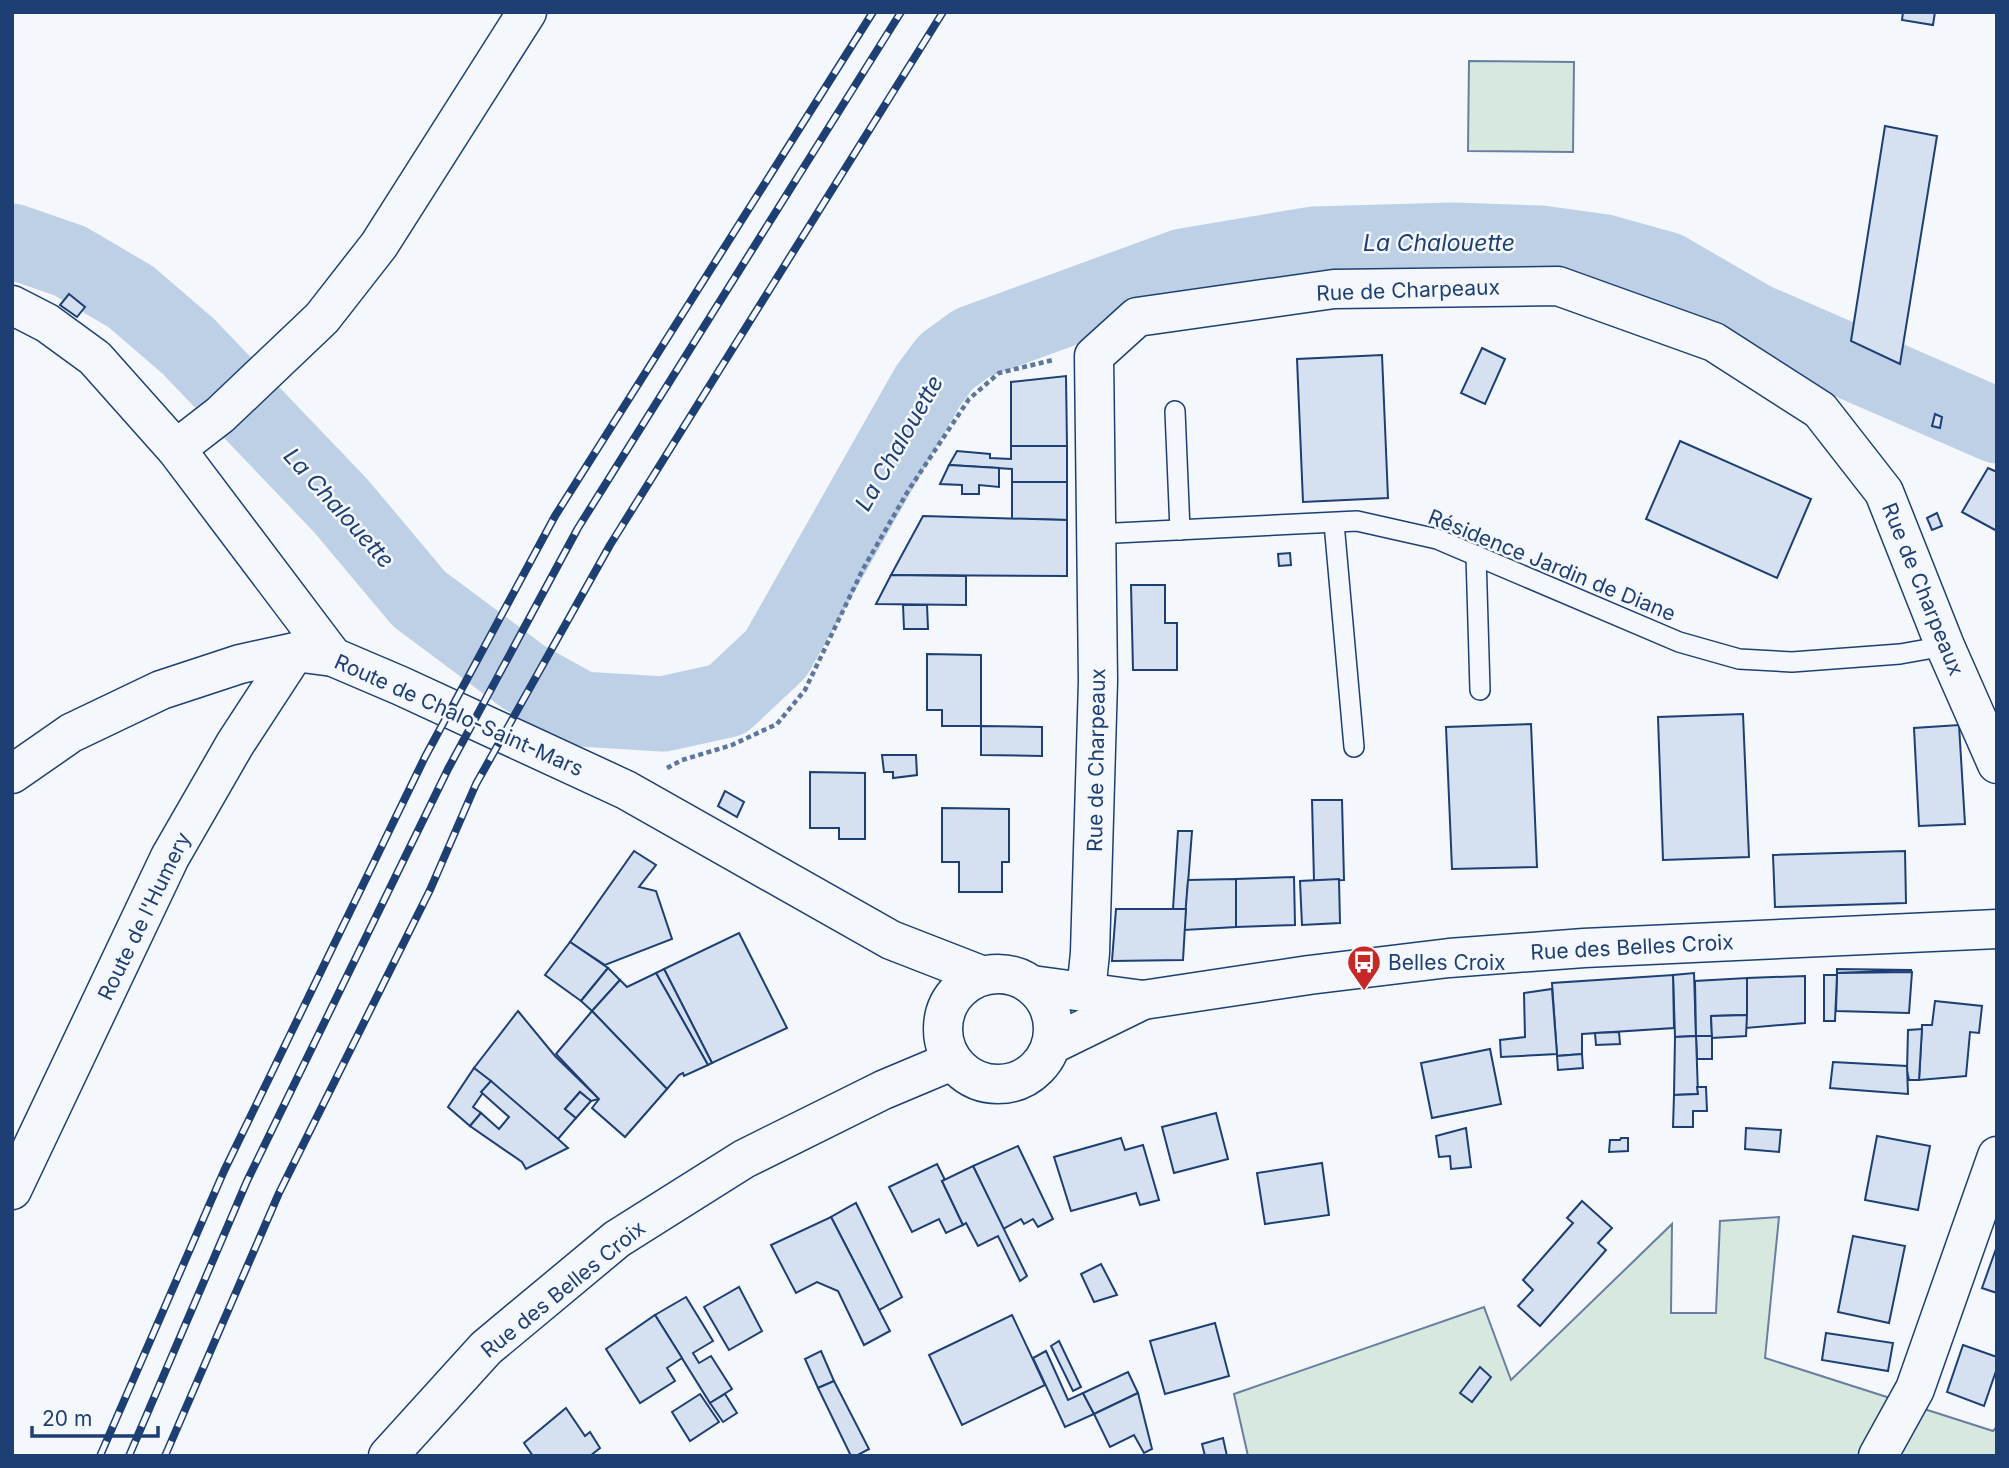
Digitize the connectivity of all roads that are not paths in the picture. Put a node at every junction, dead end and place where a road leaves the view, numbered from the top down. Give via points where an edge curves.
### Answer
1 (527, 12) edge
2 (12, 305) edge
3 (1175, 411) dead end
4 (176, 449) junction
5 (1334, 523) junction
6 (1181, 530) junction
7 (1097, 534) junction
8 (1476, 555) junction
9 (1945, 646) junction
10 (295, 652) junction
11 (333, 657) junction
12 (1480, 690) dead end
13 (1354, 747) dead end
14 (1997, 764) edge
15 (12, 774) edge
16 (1997, 929) edge
17 (891, 940) junction
18 (981, 975) junction
19 (1032, 985) junction
20 (1086, 992) junction
21 (1143, 1000) junction
22 (944, 1012) junction
23 (1051, 1045) junction
24 (952, 1061) junction
25 (1997, 1156) edge
26 (12, 1190) edge
27 (388, 1456) edge
28 (1878, 1456) edge

1 - 4 street via 379,245 322,318 220,415
2 - 4 street via 47,323 95,358
3 - 6 lane
4 - 11 street
5 - 6 lane, Résidence Jardin de Diane
5 - 8 lane, Résidence Jardin de Diane via 1356,521 1402,529
5 - 13 lane
6 - 7 lane, Résidence Jardin de Diane
7 - 9 street, Rue de Charpeaux via 1094,356 1137,317 1334,289 1558,286 1714,342 1820,410 1884,492
7 - 20 street, Rue de Charpeaux via 1098,681
8 - 9 lane, Résidence Jardin de Diane via 1679,642 1740,659 1806,661
8 - 12 lane
9 - 14 street, Rue de Charpeaux
10 - 11 street, Route de Chalo-Saint-Mars
10 - 15 street, Route de Chalo-Saint-Mars via 161,690 71,733
10 - 26 street, Route de l'Humery via 170,857
11 - 17 street, Route de Chalo-Saint-Mars via 626,790
16 - 21 street, Rue des Belles Croix via 1449,958
17 - 18 street, Route de Chalo-Saint-Mars
17 - 22 street, Route de Chalo-Saint-Mars
18 - 19 street via 1016,976
18 - 22 street via 952,996
19 - 20 street, Rue des Belles Croix
19 - 23 street via 1051,1012
20 - 21 street, Rue des Belles Croix
21 - 23 street, Rue des Belles Croix
22 - 24 street via 942,1029
23 - 24 street via 1031,1074 998,1085 964,1074
24 - 27 street, Rue des Belles Croix via 744,1159 617,1239 486,1348
25 - 28 street via 1915,1389

